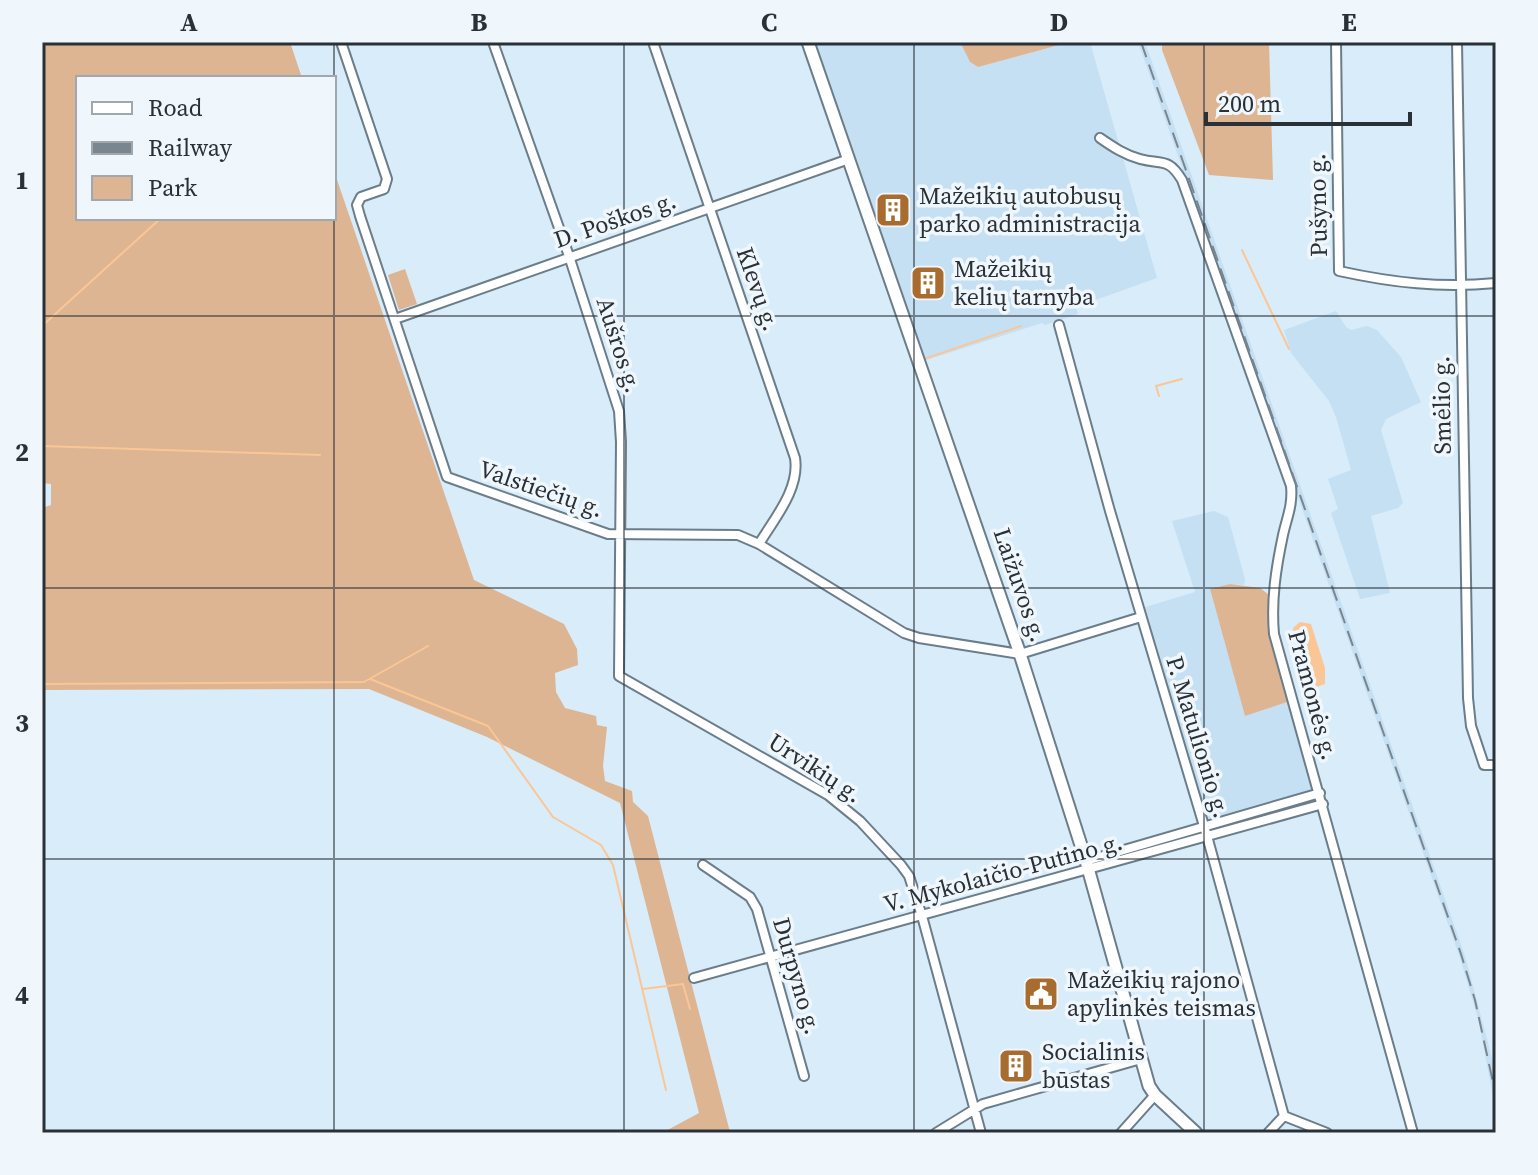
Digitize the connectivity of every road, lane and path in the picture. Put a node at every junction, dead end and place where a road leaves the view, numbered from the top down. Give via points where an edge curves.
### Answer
1 (341, 42) edge
2 (493, 42) edge
3 (653, 42) edge
4 (808, 42) edge
5 (1336, 42) edge
6 (1457, 42) edge
7 (1100, 138) dead end
8 (849, 159) junction
9 (708, 209) junction
10 (569, 256) junction
11 (1496, 283) edge
12 (1459, 286) junction
13 (395, 319) junction
14 (1059, 325) dead end
15 (621, 535) junction
16 (759, 544) junction
17 (1141, 617) junction
18 (1020, 654) junction
19 (619, 676) joint
20 (1496, 765) edge
21 (1320, 793) junction
22 (1323, 804) junction
23 (1204, 826) junction
24 (1207, 836) junction
25 (703, 865) dead end
26 (1087, 866) junction
27 (922, 916) junction
28 (772, 955) junction
29 (694, 978) dead end
30 (1141, 1059) junction
31 (804, 1076) dead end
32 (1155, 1095) junction
33 (975, 1110) junction
34 (1284, 1116) junction
35 (936, 1133) edge
36 (981, 1133) edge
37 (1121, 1133) edge
38 (1196, 1133) edge
39 (1268, 1133) edge
40 (1327, 1133) edge
41 (1413, 1133) edge

1 - 13 street, Valstiečių g. via 387,179 384,189 361,197 357,205
2 - 10 street, Aušros g.
3 - 9 street, Klevų g.
4 - 8 main road, Laižuvos g.
5 - 12 street, Pušyno g. via 1339,271 1390,282
6 - 12 street, Smėlio g.
7 - 21 street, Pramonės g. via 1142,160 1174,166 1182,180 1291,486 1293,503 1273,592 1274,634
8 - 9 street, D. Poškos g.
8 - 18 main road, Laižuvos g.
9 - 10 street, D. Poškos g.
9 - 16 street, Klevų g. via 795,458 793,485
10 - 13 street, D. Poškos g.
10 - 15 street, Aušros g. via 619,411
11 - 12 street
12 - 20 street, Smėlio g. via 1468,698 1484,765
13 - 15 street, Valstiečių g. via 447,477
14 - 17 street, P. Matulionio g.
15 - 16 street, Valstiečių g. via 738,535
15 - 19 street, Aušros g.
16 - 18 street, Valstiečių g. via 904,633
17 - 18 street
17 - 23 street, P. Matulionio g.
18 - 26 main road, Laižuvos g.
19 - 27 street, Urvikių g. via 845,807 909,876
21 - 22 street, Pramonės g.
21 - 23 street, V. Mykolaičio-Putino g.
22 - 24 street, V. Mykolaičio-Putino g.
22 - 41 street, Pramonės g.
23 - 24 street, P. Matulionio g.
23 - 26 street, V. Mykolaičio-Putino g.
24 - 26 street, V. Mykolaičio-Putino g.
24 - 34 street, P. Matulionio g.
25 - 28 street, Durpyno g. via 750,897
26 - 27 street, V. Mykolaičio-Putino g.
26 - 30 main road, Laižuvos g.
27 - 28 street, V. Mykolaičio-Putino g.
27 - 33 street, Urvikių g.
28 - 29 street, V. Mykolaičio-Putino g.
28 - 31 street, Durpyno g.
30 - 32 main road, Laižuvos g.
30 - 33 street
32 - 37 street
32 - 38 main road, Laižuvos g.
33 - 35 street
33 - 36 street, Urvikių g.
34 - 39 street
34 - 40 street

